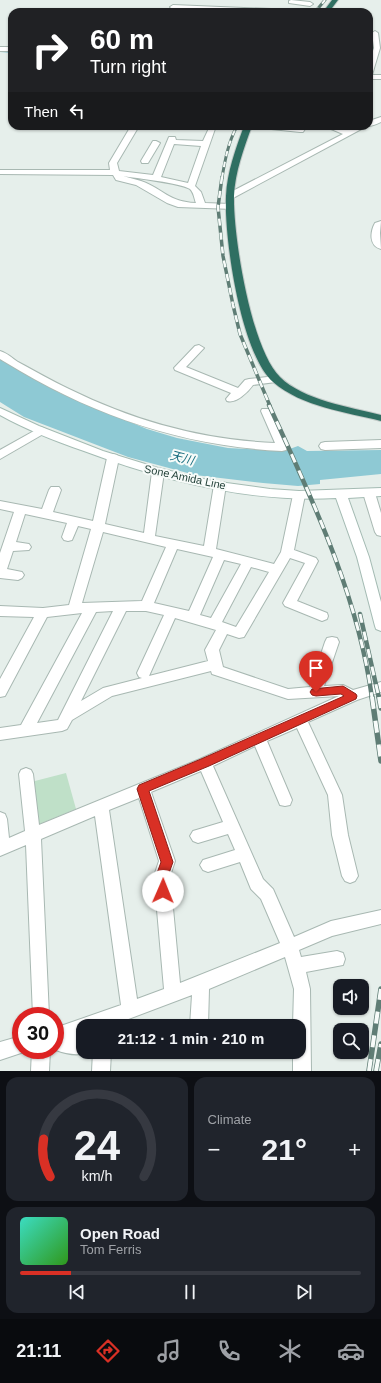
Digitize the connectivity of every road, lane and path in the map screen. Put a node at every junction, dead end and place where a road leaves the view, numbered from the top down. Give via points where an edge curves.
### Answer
1 (203, 0) edge
2 (292, 1) edge
3 (310, 4) dead end
4 (199, 8) edge
5 (375, 33) edge
6 (373, 62) edge
7 (133, 130) edge
8 (213, 130) edge
9 (246, 130) edge
10 (340, 130) edge
11 (355, 130) edge
12 (349, 133) junction
13 (156, 143) dead end
14 (206, 144) junction
15 (152, 151) junction
16 (167, 153) junction
17 (145, 161) dead end
18 (0, 172) edge
19 (115, 173) junction
20 (156, 178) junction
21 (191, 186) junction
22 (230, 196) junction
23 (202, 206) junction
24 (230, 207) junction
25 (381, 224) edge
26 (381, 246) edge
27 (199, 348) dead end
28 (0, 354) edge
29 (276, 379) junction
30 (0, 411) edge
31 (266, 411) dead end
32 (381, 418) edge
33 (41, 431) junction
34 (381, 444) edge
35 (324, 446) dead end
36 (0, 455) edge
37 (113, 458) junction
38 (158, 472) junction
39 (220, 486) junction
40 (55, 490) dead end
41 (340, 493) junction
42 (375, 493) edge
43 (299, 495) junction
44 (0, 505) edge
45 (21, 510) junction
46 (46, 514) junction
47 (74, 521) junction
48 (98, 527) junction
49 (381, 532) edge
50 (68, 537) dead end
51 (149, 537) junction
52 (173, 544) junction
53 (10, 546) junction
54 (25, 547) dead end
55 (287, 552) junction
56 (214, 554) junction
57 (248, 562) junction
58 (277, 569) junction
59 (0, 572) edge
60 (18, 575) dead end
61 (122, 606) junction
62 (146, 606) junction
63 (92, 607) junction
64 (74, 610) junction
65 (0, 611) edge
66 (43, 613) junction
67 (171, 613) junction
68 (322, 616) dead end
69 (192, 617) junction
70 (381, 626) edge
71 (218, 627) junction
72 (332, 642) dead end
73 (216, 664) junction
74 (144, 673) dead end
75 (381, 687) edge
76 (0, 692) edge
77 (316, 692) junction
78 (352, 696) junction
79 (66, 716) junction
80 (300, 720) junction
81 (26, 730) junction
82 (0, 734) edge
83 (258, 738) junction
84 (205, 763) junction
85 (26, 774) dead end
86 (142, 789) junction
87 (285, 800) dead end
88 (101, 806) junction
89 (0, 820) edge
90 (232, 826) junction
91 (33, 834) junction
92 (198, 836) dead end
93 (1, 849) edge
94 (244, 854) junction
95 (208, 865) dead end
96 (350, 876) dead end
97 (379, 916) dead end
98 (290, 946) junction
99 (337, 959) dead end
100 (296, 966) junction
101 (201, 984) junction
102 (173, 995) junction
103 (41, 1007) edge
104 (130, 1011) junction
105 (107, 1019) edge
106 (199, 1019) edge
107 (76, 1030) edge
108 (64, 1034) edge
109 (64, 1044) edge
110 (76, 1045) edge
111 (12, 1048) edge
112 (0, 1051) edge
113 (41, 1059) edge
114 (101, 1059) edge
115 (40, 1071) edge
116 (100, 1071) edge
117 (302, 1071) edge

1 - 4 street
2 - 3 street
5 - 6 street via 377,48
7 - 19 street via 113,163
8 - 14 street
9 - 22 highway via 238,151
10 - 12 street
11 - 12 street
12 - 22 street
13 - 15 street
14 - 16 street via 172,141
14 - 21 street
15 - 16 street
15 - 17 street
16 - 20 street
18 - 19 street
19 - 20 street
19 - 23 street via 119,178 138,183 180,205
20 - 21 street
21 - 23 street via 197,192
22 - 24 highway
23 - 24 street
24 - 29 highway via 234,248 244,301 254,337 268,369
25 - 26 street via 374,233
27 - 29 street via 179,368 236,396 249,382
28 - 31 street via 58,388 88,402 160,429 195,438 256,447 282,447
29 - 32 highway via 295,391 324,403
30 - 33 street, Sone Amida Line
33 - 36 street
33 - 37 street, Sone Amida Line
34 - 35 street
37 - 38 street, Sone Amida Line
37 - 48 street
38 - 39 street, Sone Amida Line
38 - 51 street
39 - 43 street, Sone Amida Line
39 - 56 street
40 - 46 street
41 - 42 street, Sone Amida Line
41 - 43 street, Sone Amida Line
41 - 70 street via 366,566
42 - 49 street
43 - 55 street
44 - 45 street
45 - 46 street
45 - 53 street
46 - 47 street
47 - 48 street
47 - 50 street
48 - 51 street
48 - 64 street
51 - 52 street
52 - 56 street
52 - 62 street
53 - 54 street
53 - 59 street
55 - 58 street
55 - 68 street via 312,561 289,603
56 - 57 street
56 - 69 street
57 - 58 street
57 - 71 street
58 - 71 street via 239,633
59 - 60 street
61 - 62 street
61 - 63 street
61 - 79 street
62 - 67 street
63 - 64 street
63 - 81 street
64 - 66 street
65 - 66 street
66 - 76 street
67 - 69 street
67 - 74 street
69 - 71 street
71 - 73 street via 212,650
72 - 77 street
73 - 77 street via 218,670 288,694
73 - 79 street via 108,692
75 - 78 street
77 - 78 street via 343,690
78 - 80 street
79 - 81 street via 62,725
80 - 83 street
80 - 96 street via 335,795 340,834
81 - 82 street
83 - 84 street
83 - 87 street
84 - 86 street
84 - 90 street
85 - 91 street
86 - 88 street
86 - 102 street via 167,862 162,876
88 - 91 street
88 - 104 street
89 - 93 street
90 - 92 street
90 - 94 street
91 - 93 street
91 - 103 street
94 - 95 street
94 - 98 street via 257,884 268,894
97 - 98 street via 331,929
98 - 100 street
98 - 101 street
99 - 100 street
100 - 117 street via 302,989
101 - 102 street
101 - 106 street
102 - 104 street
104 - 105 street
107 - 108 street
109 - 110 street
111 - 112 street
113 - 115 street
114 - 116 street

